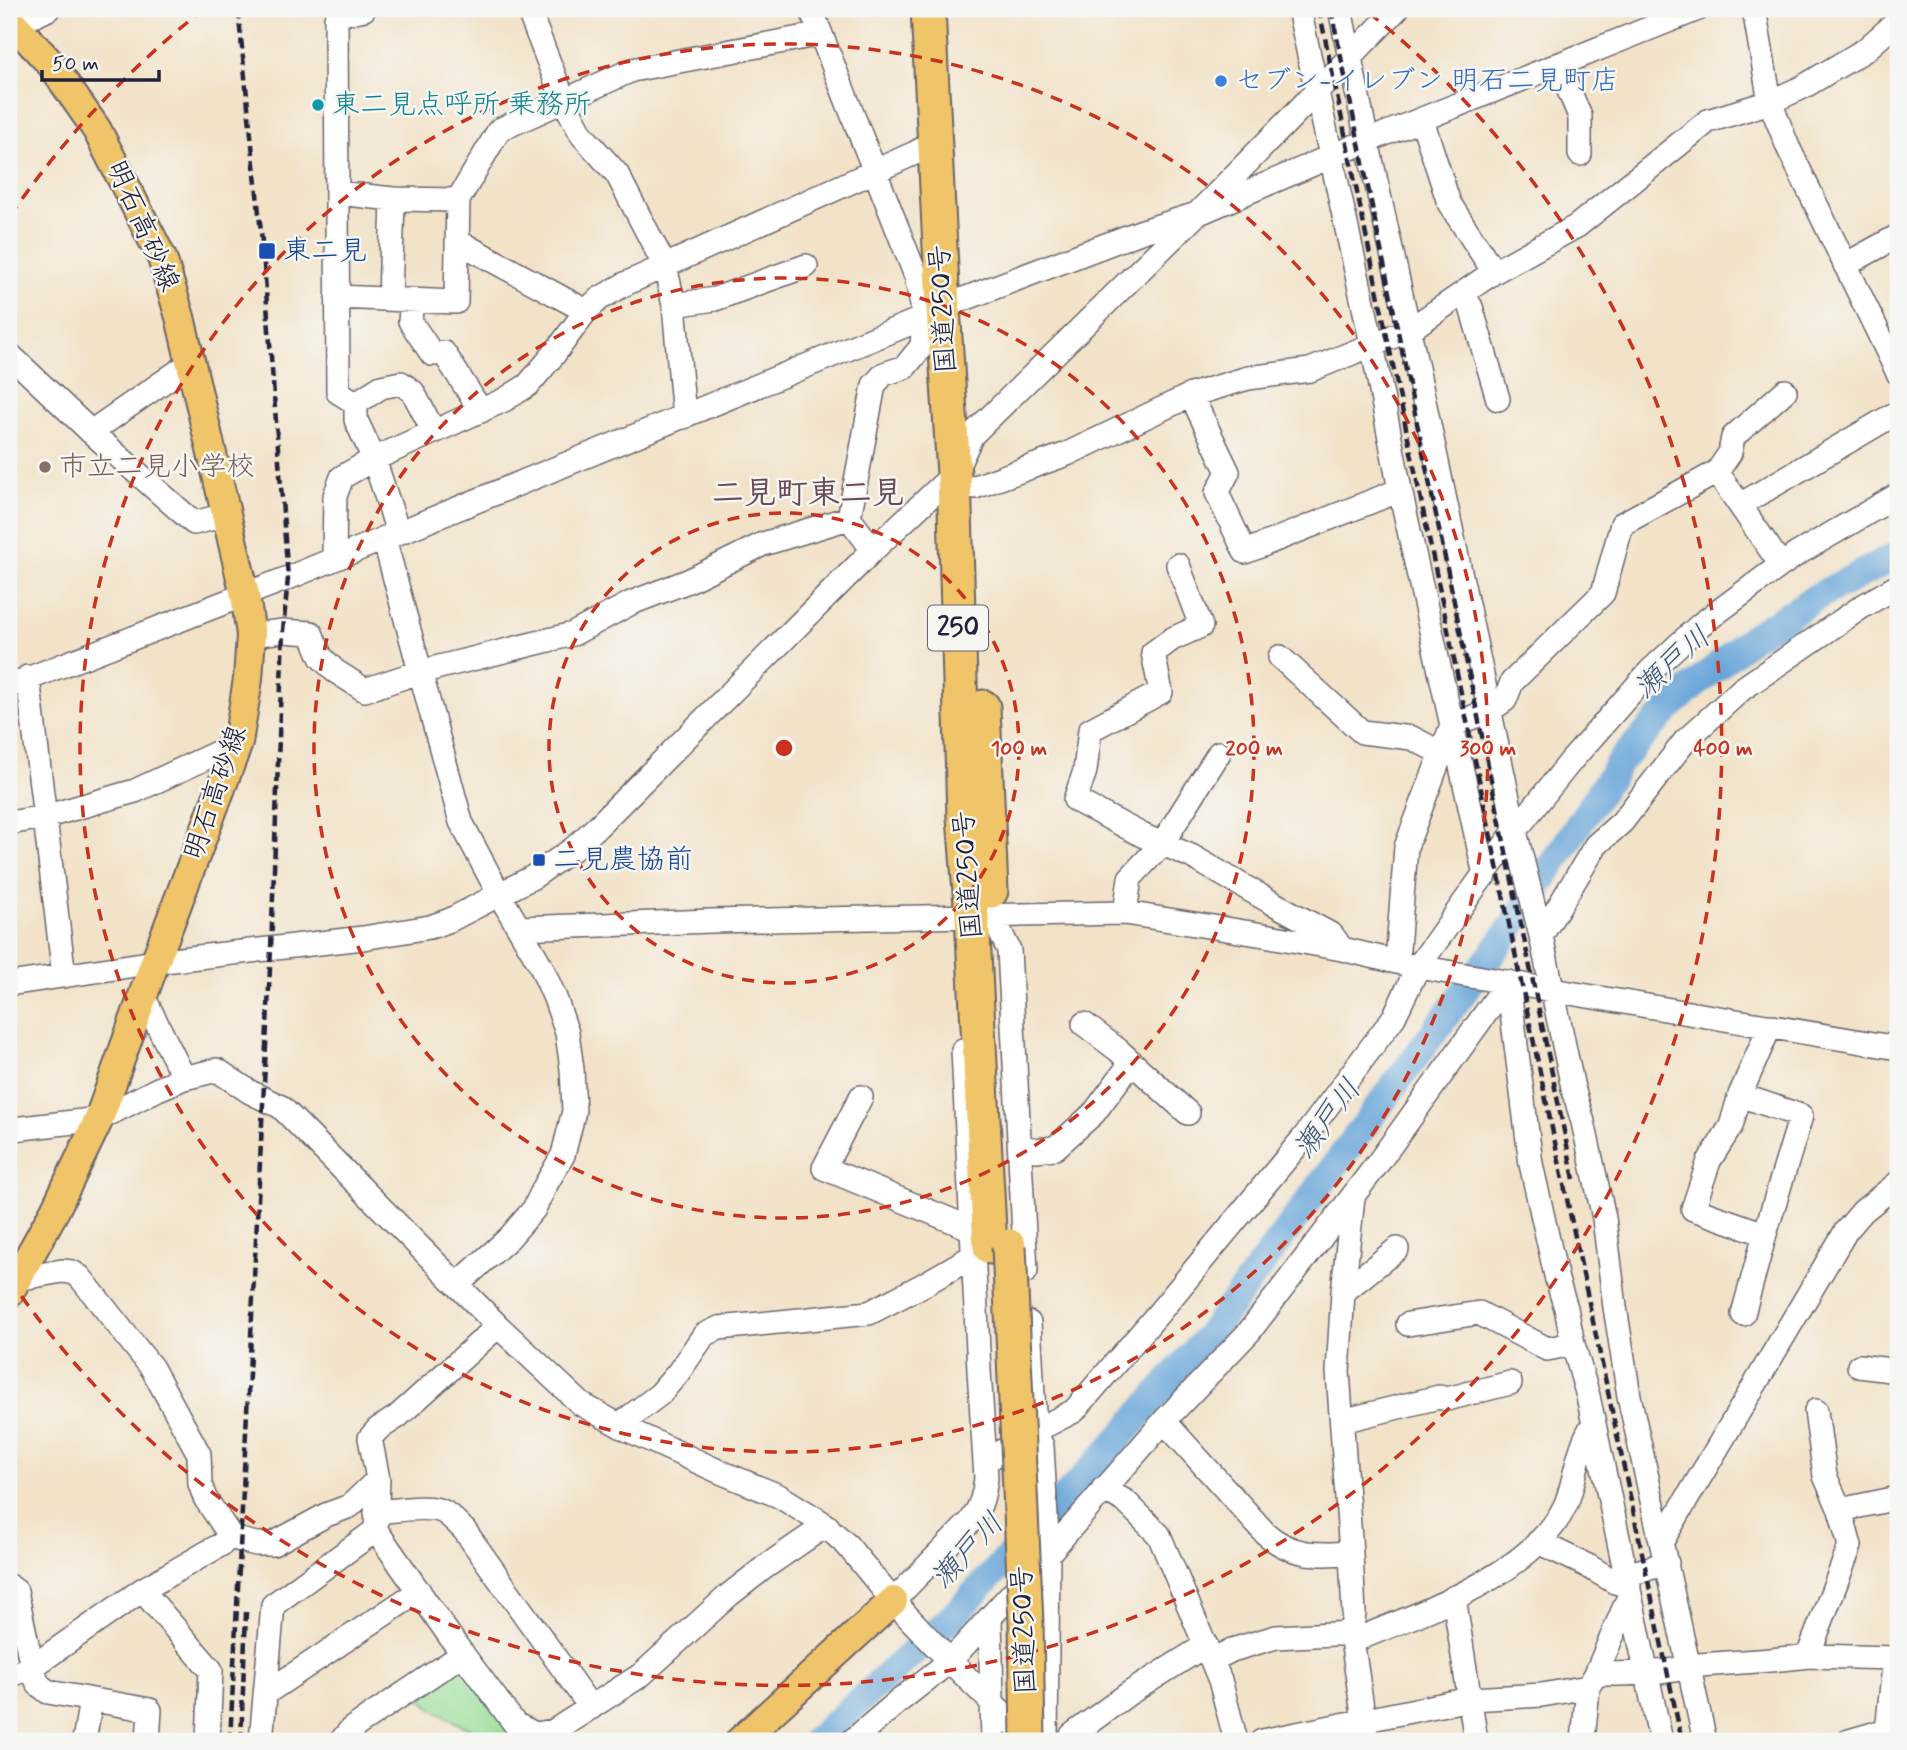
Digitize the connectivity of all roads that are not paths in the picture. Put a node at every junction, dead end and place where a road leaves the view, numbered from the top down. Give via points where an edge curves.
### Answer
1 (48, 9) edge
2 (364, 9) edge
3 (528, 9) edge
4 (811, 9) edge
5 (928, 9) edge
6 (947, 9) edge
7 (1299, 9) edge
8 (1340, 9) edge
9 (1397, 9) edge
10 (1698, 9) edge
11 (1754, 9) edge
12 (1898, 21) edge
13 (12, 22) edge
14 (821, 34) junction
15 (1350, 57) junction
16 (1558, 65) junction
17 (1316, 91) junction
18 (564, 101) junction
19 (1770, 102) junction
20 (1422, 120) junction
21 (1367, 141) junction
22 (934, 142) junction
23 (1580, 154) dead end
24 (1331, 158) junction
25 (875, 170) junction
26 (337, 193) junction
27 (393, 199) junction
28 (458, 200) junction
29 (1197, 214) junction
30 (1898, 236) edge
31 (457, 240) junction
32 (1845, 265) junction
33 (665, 266) junction
34 (806, 266) dead end
35 (1494, 272) junction
36 (1462, 294) junction
37 (337, 297) junction
38 (401, 300) junction
39 (674, 305) junction
40 (943, 308) junction
41 (586, 311) junction
42 (1409, 330) junction
43 (1372, 344) junction
44 (9, 354) edge
45 (189, 363) junction
46 (1898, 373) edge
47 (1785, 391) dead end
48 (1191, 395) junction
49 (1499, 399) dead end
50 (356, 403) junction
51 (481, 411) junction
52 (1898, 412) edge
53 (684, 417) junction
54 (91, 432) junction
55 (434, 432) junction
56 (972, 435) junction
57 (374, 459) junction
58 (1717, 472) junction
59 (964, 481) junction
60 (1400, 490) junction
61 (1898, 495) edge
62 (1740, 505) junction
63 (226, 515) junction
64 (849, 518) junction
65 (391, 535) junction
66 (873, 550) junction
67 (334, 558) junction
68 (1178, 565) dead end
69 (1781, 565) junction
70 (1898, 586) edge
71 (245, 595) junction
72 (1478, 604) dead end
73 (251, 635) junction
74 (1280, 657) dead end
75 (419, 672) junction
76 (18, 681) edge
77 (1512, 682) junction
78 (1489, 711) junction
79 (1452, 725) junction
80 (238, 743) junction
81 (1219, 753) dead end
82 (1441, 753) junction
83 (44, 817) junction
84 (9, 823) edge
85 (1515, 831) junction
86 (1162, 844) junction
87 (1485, 874) junction
88 (499, 894) junction
89 (1125, 913) junction
90 (982, 917) junction
91 (519, 928) junction
92 (1541, 936) junction
93 (1342, 949) junction
94 (155, 962) junction
95 (1407, 964) junction
96 (64, 976) junction
97 (1508, 982) junction
98 (9, 984) edge
99 (1552, 990) junction
100 (143, 996) junction
101 (1084, 1024) dead end
102 (1770, 1027) junction
103 (1898, 1048) edge
104 (1131, 1063) junction
105 (184, 1078) junction
106 (1740, 1095) junction
107 (861, 1097) dead end
108 (1188, 1113) dead end
109 (99, 1119) junction
110 (9, 1128) edge
111 (1020, 1146) junction
112 (1898, 1182) edge
113 (1353, 1197) junction
114 (1765, 1234) junction
115 (986, 1244) junction
116 (1397, 1250) dead end
117 (12, 1278) edge
118 (458, 1284) junction
119 (1343, 1292) junction
120 (1743, 1314) dead end
121 (1408, 1324) dead end
122 (498, 1326) junction
123 (1573, 1344) junction
124 (1859, 1366) dead end
125 (1898, 1371) edge
126 (1510, 1383) dead end
127 (1816, 1411) dead end
128 (1164, 1421) junction
129 (1342, 1422) junction
130 (1594, 1423) junction
131 (619, 1425) junction
132 (1038, 1438) junction
133 (986, 1461) junction
134 (378, 1479) junction
135 (1103, 1489) junction
136 (1898, 1498) edge
137 (1840, 1510) junction
138 (376, 1521) junction
139 (828, 1527) junction
140 (230, 1535) junction
141 (1538, 1542) junction
142 (1664, 1552) junction
143 (1351, 1553) junction
144 (1048, 1554) junction
145 (1629, 1585) junction
146 (9, 1586) edge
147 (142, 1590) junction
148 (419, 1591) junction
149 (1454, 1598) junction
150 (896, 1603) junction
151 (990, 1619) junction
152 (1352, 1637) junction
153 (1209, 1653) junction
154 (463, 1654) junction
155 (1808, 1656) junction
156 (1897, 1658) edge
157 (950, 1661) junction
158 (1690, 1666) junction
159 (32, 1667) junction
160 (1647, 1673) junction
161 (9, 1676) edge
162 (1592, 1681) junction
163 (266, 1693) junction
164 (1470, 1699) junction
165 (91, 1700) junction
166 (993, 1704) junction
167 (591, 1708) junction
168 (1366, 1730) edge
169 (1325, 1735) edge
170 (529, 1737) edge
171 (1081, 1738) edge
172 (1038, 1740) edge
173 (84, 1741) edge
174 (148, 1741) edge
175 (208, 1741) edge
176 (261, 1741) edge
177 (341, 1741) edge
178 (740, 1741) edge
179 (852, 1741) edge
180 (993, 1741) edge
181 (1008, 1741) edge
182 (1236, 1741) edge
183 (1262, 1741) edge
184 (1476, 1741) edge
185 (1583, 1741) edge
186 (1661, 1741) edge
187 (1705, 1741) edge
188 (1849, 1741) edge

1 - 13 street
2 - 26 street via 336,18
3 - 18 street
4 - 14 street
5 - 22 highway, 国道250号 / 250
6 - 40 highway, 国道250号 / 250
7 - 17 street
8 - 15 street
9 - 15 street
10 - 16 street
11 - 19 street
12 - 19 street via 1865,50 1804,88
13 - 45 main road, 明石高砂線 via 51,64 97,130 162,258
14 - 18 street via 632,70
14 - 25 street
15 - 17 street
15 - 21 street
16 - 20 street
16 - 23 street via 1580,116
17 - 24 street
17 - 29 street
18 - 28 street via 499,130
18 - 33 street via 582,135 617,174
19 - 32 street
19 - 35 street via 1709,121 1577,226
20 - 21 street
20 - 35 street via 1449,203
21 - 24 street
21 - 42 street
22 - 25 street
22 - 40 highway, 国道250号 / 250
24 - 29 street
24 - 43 street
25 - 33 street
25 - 40 street via 916,276
26 - 27 street
26 - 37 street
27 - 28 street
27 - 38 street
28 - 31 street
29 - 40 street
29 - 56 street
30 - 32 street
31 - 38 street via 456,302
31 - 41 street
32 - 46 street
33 - 39 street
33 - 41 street via 625,284
34 - 39 street via 715,299
35 - 36 street
36 - 42 street
36 - 49 street via 1471,307
37 - 38 street
37 - 50 street via 338,392
38 - 51 street via 432,354 444,352
39 - 53 street
40 - 53 street
40 - 56 highway, 国道250号 / 250
40 - 59 highway, 国道250号 / 250
40 - 64 street via 905,367 884,373 874,385
41 - 51 street via 528,385
42 - 43 street
42 - 78 street
43 - 48 street via 1310,370 1248,378
43 - 60 street
44 - 54 street
45 - 54 street
45 - 63 main road, 明石高砂線
47 - 58 street via 1733,437 1730,453
48 - 59 street via 1067,454
48 - 60 street via 1228,472 1217,493 1245,552
50 - 55 street via 381,387 401,383 413,392
50 - 57 street via 356,420
51 - 55 street
52 - 62 street
53 - 65 street
54 - 63 street via 194,523
55 - 57 street
56 - 59 highway, 国道250号 / 250
57 - 65 street
57 - 67 street via 342,477 335,496
58 - 62 street
58 - 77 street via 1622,524 1602,593
59 - 66 street
59 - 90 highway, 国道250号 / 250 via 964,818
60 - 79 street
61 - 69 street
62 - 69 street
63 - 71 main road, 明石高砂線
64 - 66 street
64 - 75 street via 763,544 573,634
65 - 67 street
65 - 75 street
66 - 88 street via 590,834 551,865
67 - 71 street
68 - 86 street via 1200,626 1153,653 1161,692 1090,730 1085,771 1075,800
69 - 85 street via 1700,625 1650,671
70 - 92 street via 1742,689 1685,741 1622,822 1596,845
71 - 73 main road, 明石高砂線
71 - 76 street
72 - 77 street via 1493,665
73 - 75 street via 312,633 321,657 365,690
73 - 80 main road, 明石高砂線
74 - 82 street via 1362,732 1412,738
75 - 88 street via 461,822
76 - 83 street
77 - 78 street via 1505,700
78 - 79 street
78 - 85 street
79 - 82 street
79 - 87 street
80 - 83 street via 135,791
80 - 94 main road, 明石高砂線
81 - 86 street
82 - 95 street via 1406,847
83 - 84 street
83 - 96 street
85 - 87 street
85 - 92 street
86 - 89 street via 1130,878
86 - 93 street via 1332,935
87 - 95 street
88 - 91 street
88 - 94 street via 430,927
89 - 90 street
89 - 93 street
90 - 91 street
90 - 111 street via 1009,950
90 - 115 highway, 国道250号 / 250
91 - 118 street via 540,964 567,1033 574,1111 564,1155 534,1209
92 - 99 street
93 - 95 street
94 - 96 street
94 - 100 main road, 明石高砂線
95 - 97 street
95 - 132 street via 1394,1017 1305,1136 1074,1411
96 - 98 street
97 - 99 street
97 - 113 street
97 - 123 street via 1531,1164
99 - 102 street
99 - 142 street via 1604,1218 1629,1396
100 - 105 street
100 - 109 main road, 明石高砂線
101 - 104 street
102 - 103 street
102 - 106 street
104 - 108 street
104 - 111 street via 1094,1113 1055,1148
105 - 109 street
105 - 118 street via 217,1070 281,1107
106 - 114 street via 1801,1116
106 - 114 street via 1731,1126 1709,1161 1693,1209
107 - 115 street via 824,1168
109 - 110 street
109 - 117 main road, 明石高砂線 via 55,1210
111 - 132 street
112 - 142 street via 1846,1231
113 - 119 street
113 - 128 street via 1249,1332
114 - 120 street
115 - 131 street via 869,1312 719,1328 704,1335 660,1394
115 - 133 street
115 - 172 highway, 国道250号 / 250, bridge
115 - 181 highway, 国道250号 / 250 via 1007,1624
116 - 119 street
117 - 140 street via 62,1270 80,1277 152,1367 199,1454 205,1498
118 - 122 street
119 - 129 street via 1338,1372
121 - 123 street via 1479,1313 1547,1349
122 - 131 street via 581,1404
122 - 134 street via 370,1438
123 - 130 street
124 - 125 street
126 - 129 street
127 - 137 street via 1825,1476
128 - 135 street
128 - 143 street via 1277,1543 1300,1553
129 - 143 street
130 - 141 street via 1565,1504
130 - 145 street
131 - 139 street via 779,1496
132 - 133 street
132 - 144 street
133 - 150 street via 979,1510
134 - 138 street
134 - 140 street via 350,1506 273,1544
135 - 144 street
135 - 153 street via 1125,1501 1159,1535
136 - 137 street
137 - 155 street via 1850,1546
138 - 148 street
138 - 163 street via 273,1605
138 - 167 street via 425,1509 441,1510 454,1520
139 - 150 street
139 - 167 street via 765,1567 641,1675
140 - 147 street
141 - 145 street
141 - 149 street via 1492,1578
142 - 145 street
142 - 158 street
143 - 152 street
144 - 151 street
144 - 172 street
145 - 160 street
145 - 162 street
146 - 159 street via 16,1591
147 - 159 street
147 - 175 street via 211,1670
148 - 154 street
148 - 163 street
149 - 152 street
149 - 164 street
150 - 157 street
150 - 178 main road
151 - 157 street
151 - 166 street
152 - 153 street via 1276,1637
152 - 168 street
153 - 171 street via 1128,1694
153 - 182 street
154 - 170 street
154 - 177 street via 351,1729
155 - 156 street
155 - 158 street
156 - 188 street via 1887,1730
157 - 166 street
157 - 179 street
158 - 160 street
158 - 187 street
159 - 161 street
159 - 165 street via 38,1684 48,1692
160 - 162 street
160 - 186 street
162 - 164 street via 1542,1695
162 - 185 street
163 - 176 street
164 - 168 street
164 - 184 street
165 - 173 street
165 - 174 street via 150,1710
166 - 172 street
166 - 180 street
167 - 170 street via 554,1731
168 - 169 street
169 - 183 street
171 - 172 street

